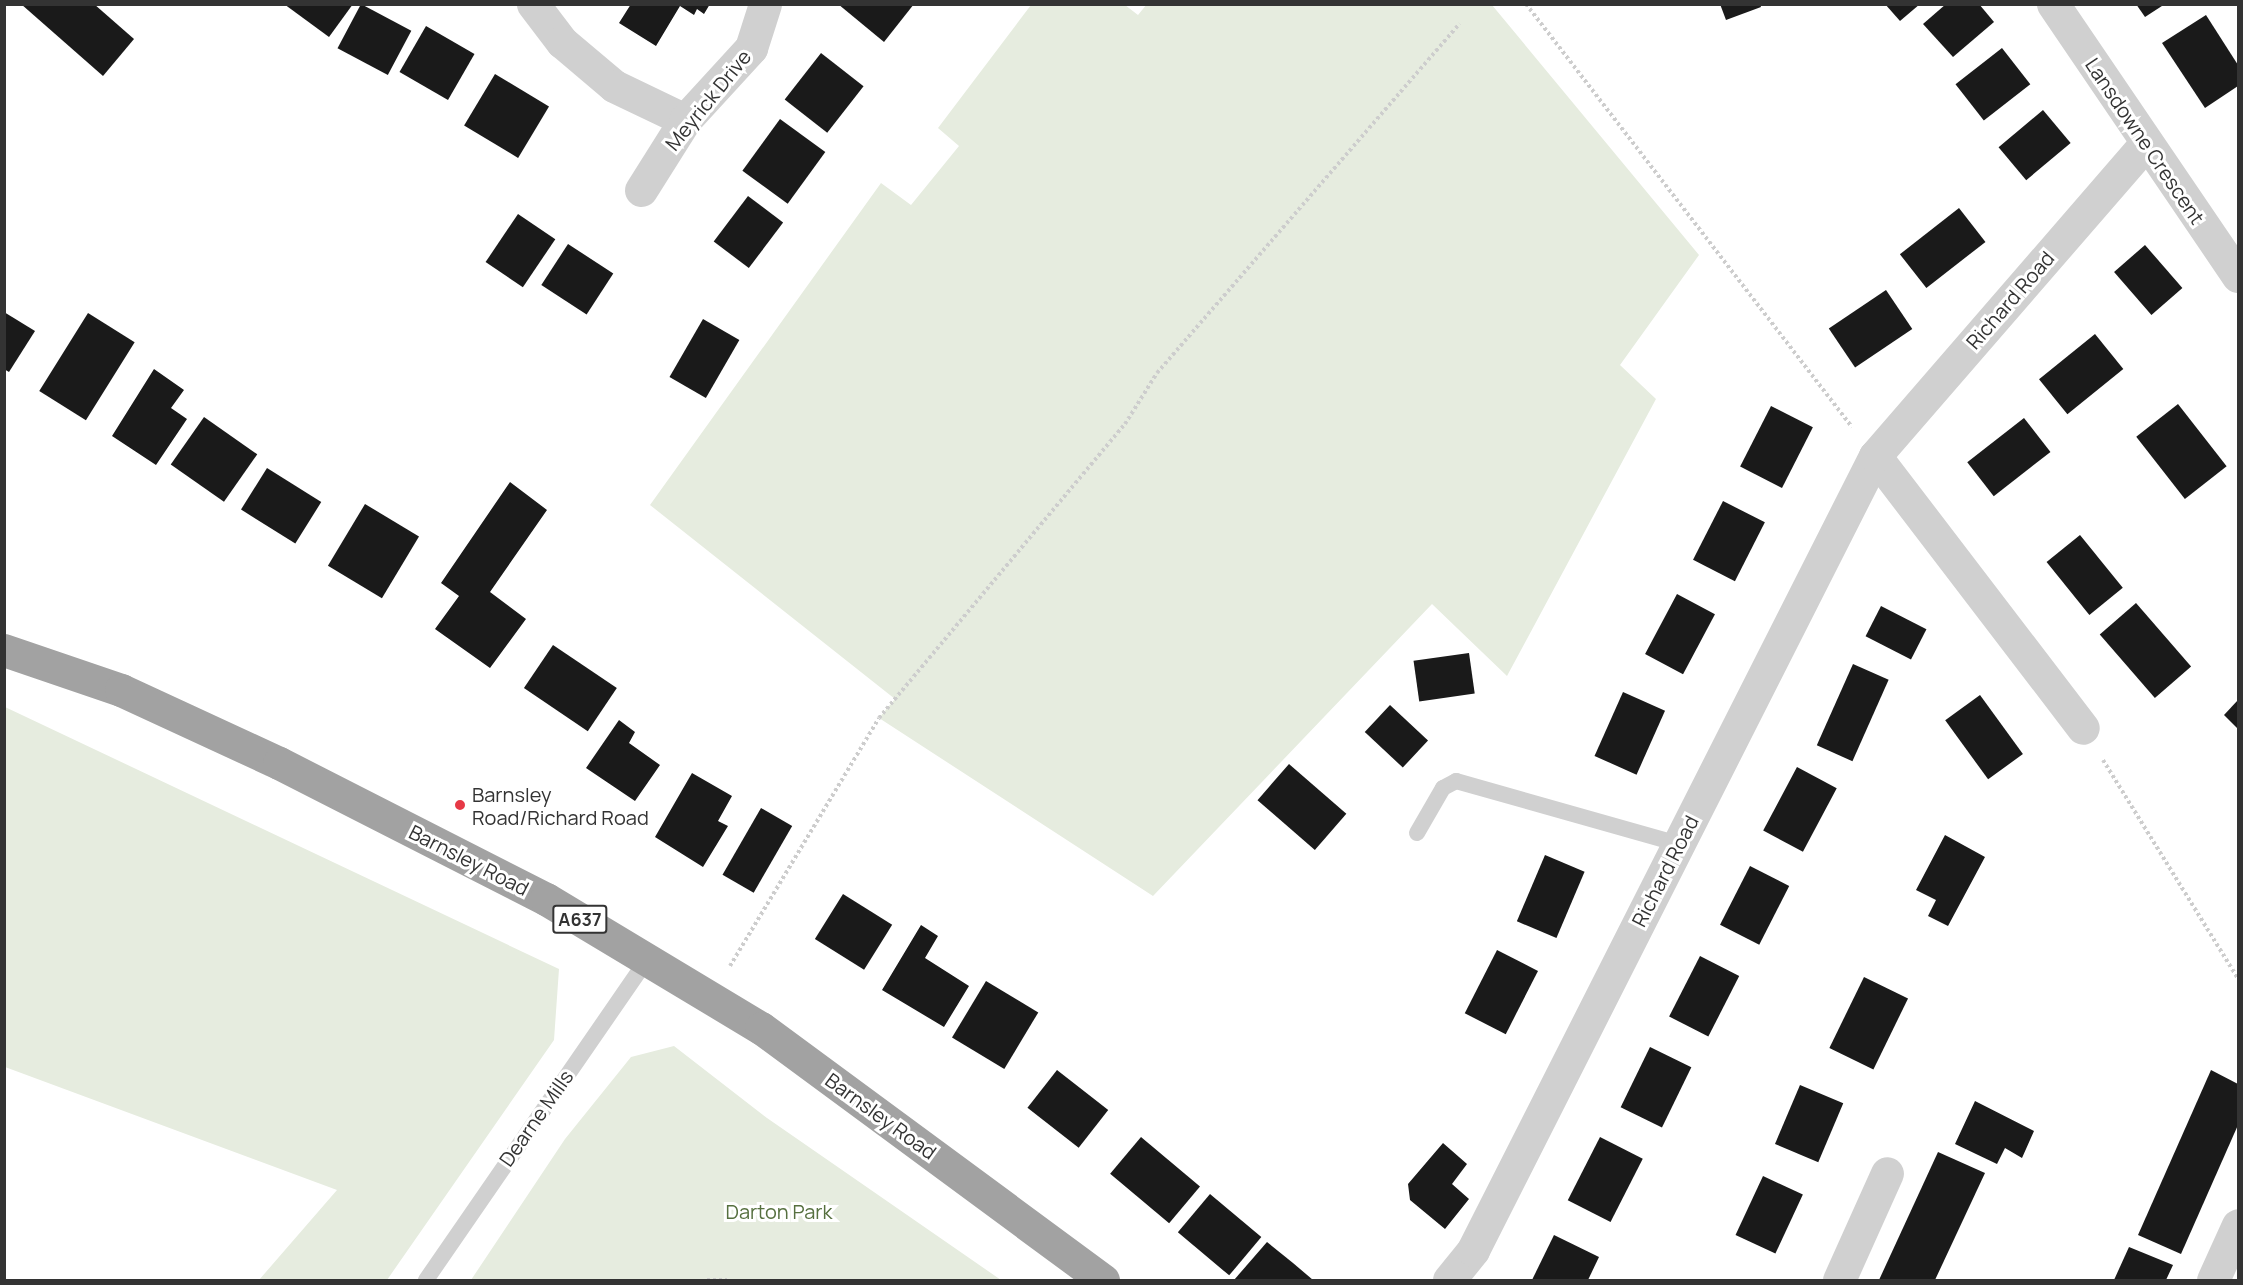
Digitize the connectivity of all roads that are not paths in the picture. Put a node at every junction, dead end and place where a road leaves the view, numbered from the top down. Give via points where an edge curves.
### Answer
1 (533, 4) edge
2 (765, 4) edge
3 (2053, 4) edge
4 (685, 120) junction
5 (2146, 143) junction
6 (640, 190) dead end
7 (2238, 276) edge
8 (1875, 456) junction
9 (4, 650) edge
10 (2083, 728) road end
11 (1417, 833) dead end
12 (1679, 844) junction
13 (648, 958) junction
14 (1887, 1173) dead end
15 (2238, 1225) edge
16 (426, 1281) edge
17 (1103, 1281) edge
18 (1449, 1281) edge
19 (1839, 1281) edge
20 (2213, 1281) edge

1 - 4 street via 562,42 614,86
2 - 4 street, Meyrick Drive via 751,48
3 - 5 street, Lansdowne Crescent
4 - 6 street, Meyrick Drive
5 - 7 street, Lansdowne Crescent
5 - 8 street, Richard Road
8 - 10 street
8 - 12 street, Richard Road
9 - 13 highway, Barnsley Road / A637 via 121,690 279,763 546,899
11 - 12 lane via 1443,788 1456,781
12 - 18 street, Richard Road via 1473,1250
13 - 16 lane, Dearne Mills
13 - 17 highway, Barnsley Road / A637 via 770,1035
14 - 19 street
15 - 20 street

